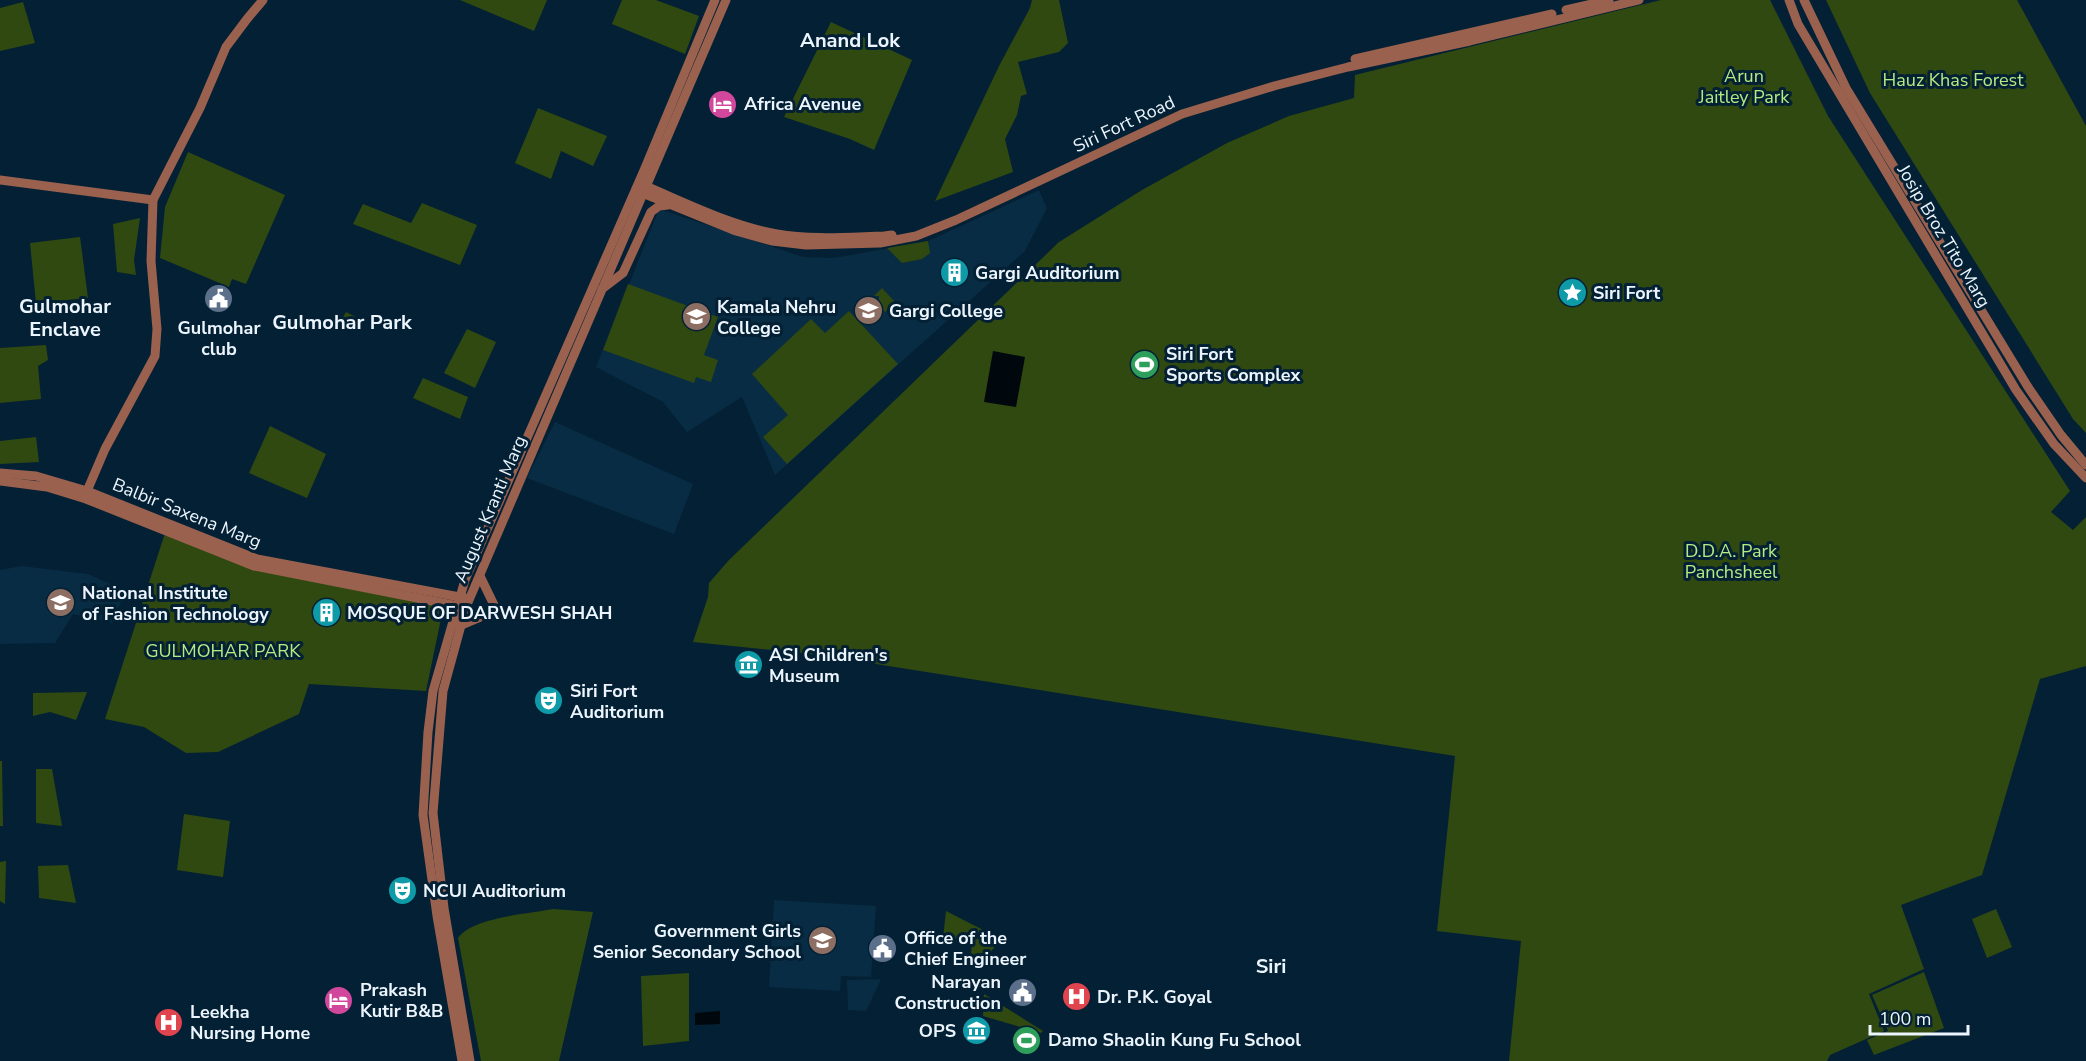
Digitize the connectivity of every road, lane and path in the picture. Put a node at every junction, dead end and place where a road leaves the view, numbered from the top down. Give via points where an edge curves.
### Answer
1 (263, 0) edge
2 (715, 0) edge
3 (726, 0) edge
4 (1609, 0) edge
5 (1639, 0) edge
6 (1789, 0) edge
7 (1804, 0) edge
8 (1809, 12) junction
9 (1796, 17) junction
10 (0, 180) edge
11 (640, 188) junction
12 (153, 200) junction
13 (670, 204) junction
14 (600, 291) junction
15 (2086, 465) edge
16 (0, 473) edge
17 (2086, 478) edge
18 (0, 482) edge
19 (85, 494) junction
20 (480, 576) junction
21 (463, 602) junction
22 (494, 604) dead end
23 (485, 615) dead end
24 (459, 626) junction
25 (462, 1061) edge
26 (470, 1061) edge

1 - 12 street via 226,47
2 - 11 street, August Kranti Marg
3 - 11 street, August Kranti Marg via 696,74
4 - 11 street, Siri Fort Road via 1340,63 1185,107 959,213 919,229 884,236 809,238 776,234
5 - 13 street, Siri Fort Road via 1348,67 1182,114 916,236 880,243 806,245 772,241
6 - 9 street, Josip Broz Tito Marg
7 - 8 street, Josip Broz Tito Marg
8 - 9 street via 1803,23
8 - 15 street, Josip Broz Tito Marg via 1846,88 2028,387
9 - 17 street, Josip Broz Tito Marg via 2016,390 2054,444
10 - 12 street
11 - 13 street, Siri Fort Road
11 - 14 street, August Kranti Marg
11 - 21 street, August Kranti Marg via 483,538
12 - 19 street via 155,356
13 - 14 street via 651,212 623,273
14 - 20 street, August Kranti Marg
16 - 19 street, Balbir Saxena Marg via 36,477
18 - 19 street, Balbir Saxena Marg
19 - 21 street, Balbir Saxena Marg via 257,559
20 - 21 street, August Kranti Marg
20 - 22 street
21 - 24 street, August Kranti Marg
21 - 25 street, August Kranti Marg via 433,691 423,815
23 - 24 street
24 - 26 street, August Kranti Marg via 443,691 433,813 444,908

